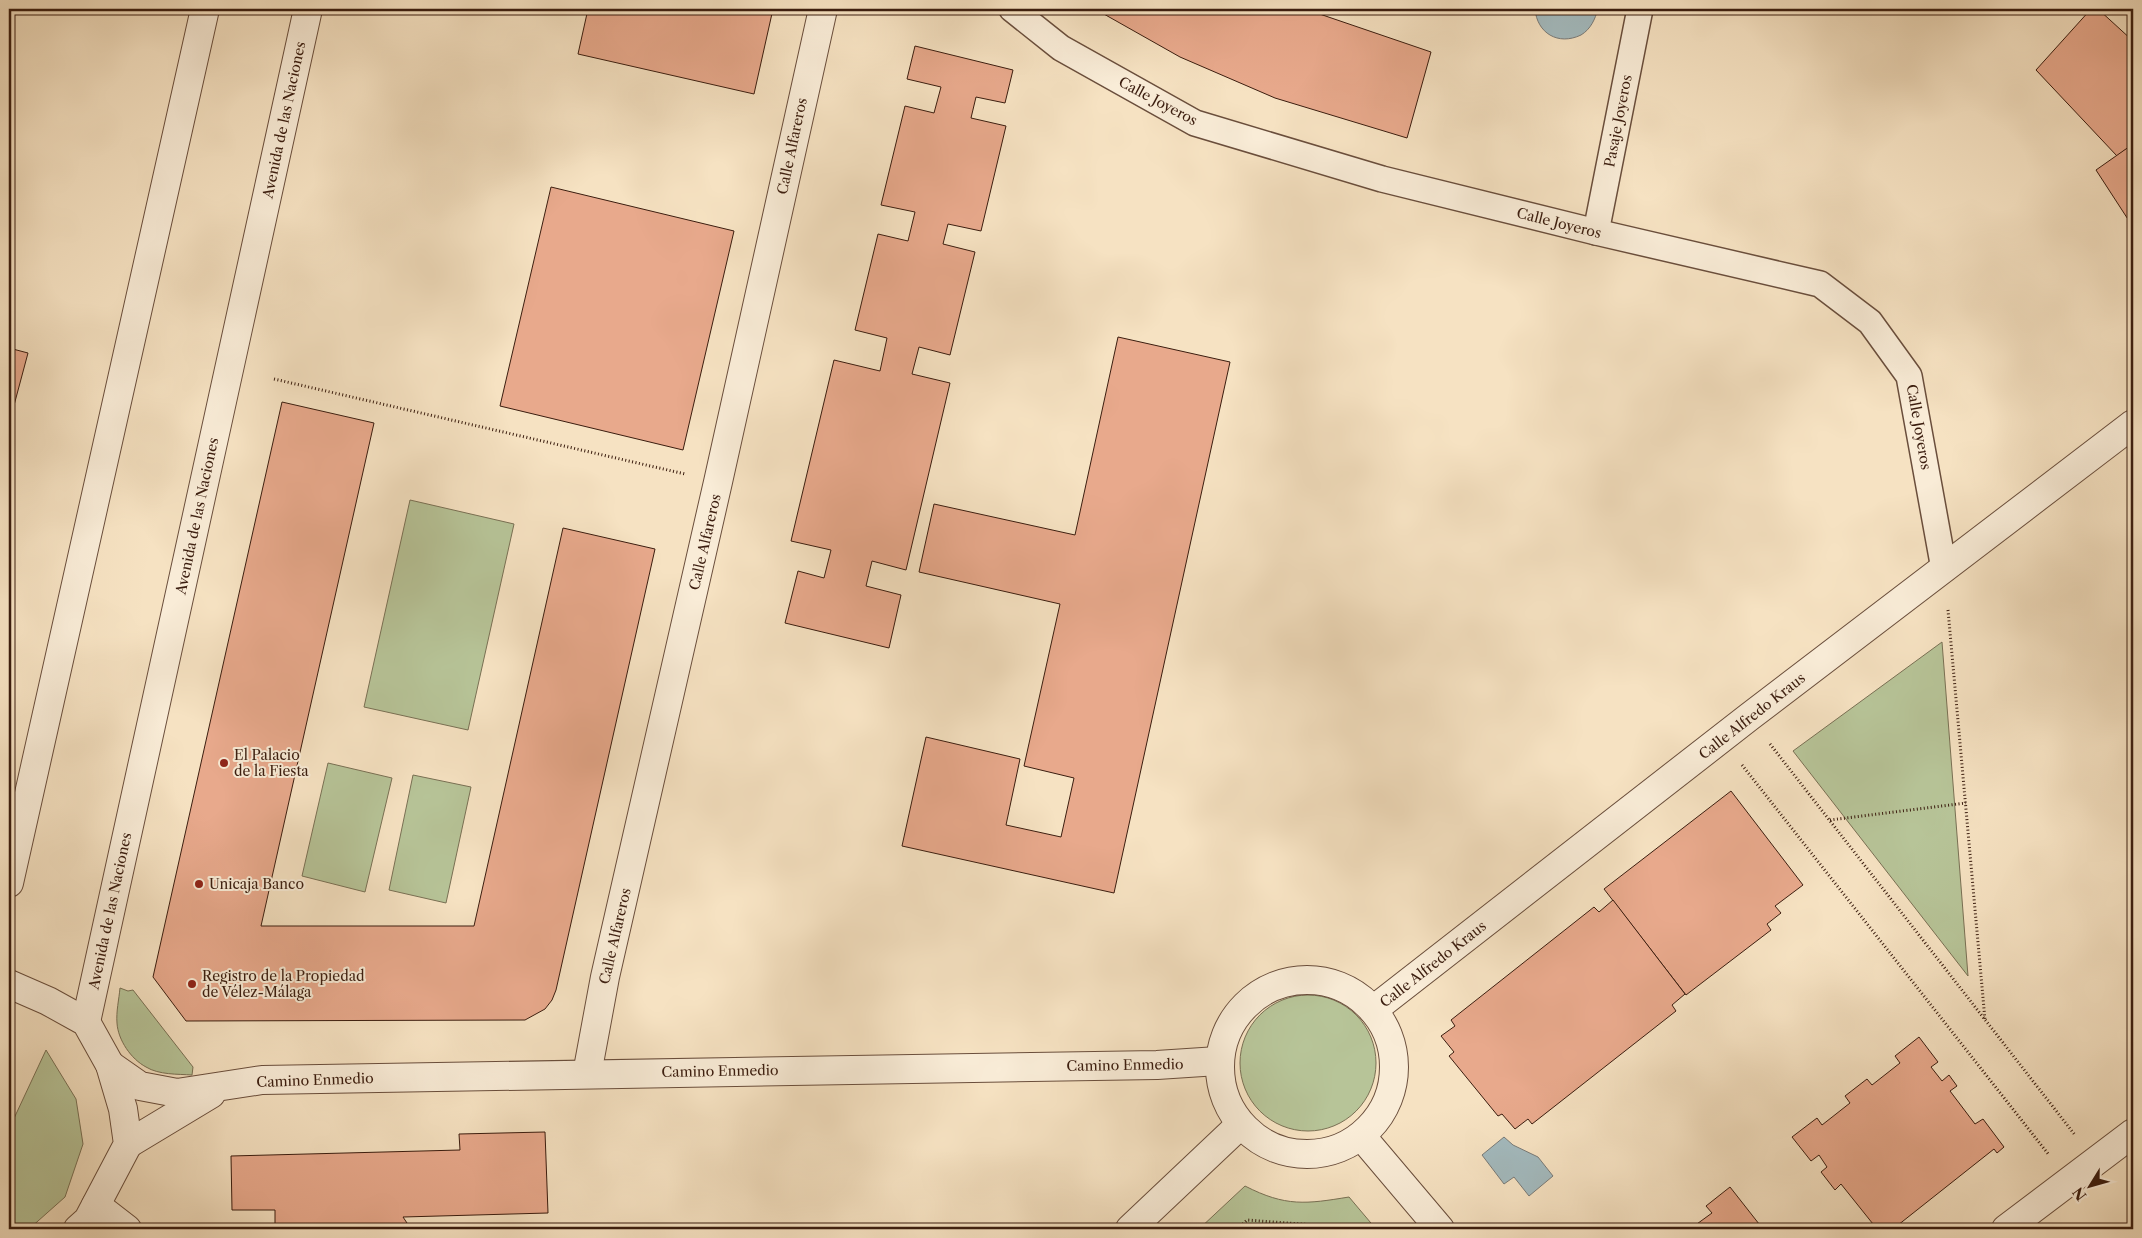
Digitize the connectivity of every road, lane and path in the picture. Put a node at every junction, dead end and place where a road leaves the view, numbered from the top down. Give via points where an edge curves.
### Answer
1 (205, 9) edge
2 (308, 9) edge
3 (822, 9) edge
4 (1012, 9) edge
5 (1640, 9) edge
6 (1596, 232) junction
7 (274, 379) dead end
8 (2133, 424) edge
9 (718, 482) junction
10 (1944, 569) junction
11 (1750, 717) junction
12 (1722, 739) junction
13 (1966, 803) junction
14 (1830, 820) junction
15 (9, 883) edge
16 (9, 984) edge
17 (1374, 1010) junction
18 (1985, 1020) junction
19 (86, 1022) junction
20 (1218, 1061) junction
21 (110, 1065) junction
22 (587, 1074) junction
23 (223, 1087) junction
24 (1240, 1125) junction
25 (2133, 1132) edge
26 (1362, 1138) junction
27 (128, 1144) junction
28 (2095, 1162) junction
29 (2069, 1181) junction
30 (96, 1205) junction
31 (1341, 1228) edge
32 (78, 1229) edge
33 (128, 1229) edge
34 (1130, 1229) edge
35 (1238, 1229) edge
36 (1440, 1229) edge
37 (2006, 1229) edge

1 - 15 street
2 - 19 street, Avenida de las Naciones
3 - 9 street, Calle Alfareros
4 - 6 street, Calle Joyeros via 1061,48 1195,123 1382,179
5 - 6 street, Pasaje Joyeros
6 - 10 street, Calle Joyeros via 1820,284 1870,322 1909,376
7 - 9 path
8 - 10 street, Calle Alfredo Kraus
9 - 22 street, Calle Alfareros via 607,967
10 - 11 street, Calle Alfredo Kraus
10 - 13 path
11 - 12 street, Calle Alfredo Kraus
11 - 14 path
12 - 17 street, Calle Alfredo Kraus
12 - 29 path
13 - 14 path
13 - 18 path
14 - 18 path
16 - 19 street
17 - 20 street via 1346,989 1313,980 1279,984 1249,1001 1228,1028
17 - 26 street via 1391,1041 1395,1077 1385,1111
18 - 28 path
19 - 21 street
20 - 22 street, Camino Enmedio via 1158,1065
20 - 24 street via 1223,1096
21 - 23 street, Camino Enmedio via 140,1086 177,1093
21 - 27 street via 123,1108
22 - 23 street, Camino Enmedio via 262,1080
23 - 27 street, Camino Enmedio
24 - 26 street via 1268,1144 1300,1152 1331,1150
24 - 34 street
25 - 28 street
26 - 36 street
27 - 30 street
28 - 29 street
29 - 37 street
30 - 32 street via 88,1220
30 - 33 street
31 - 35 path via 1247,1220

